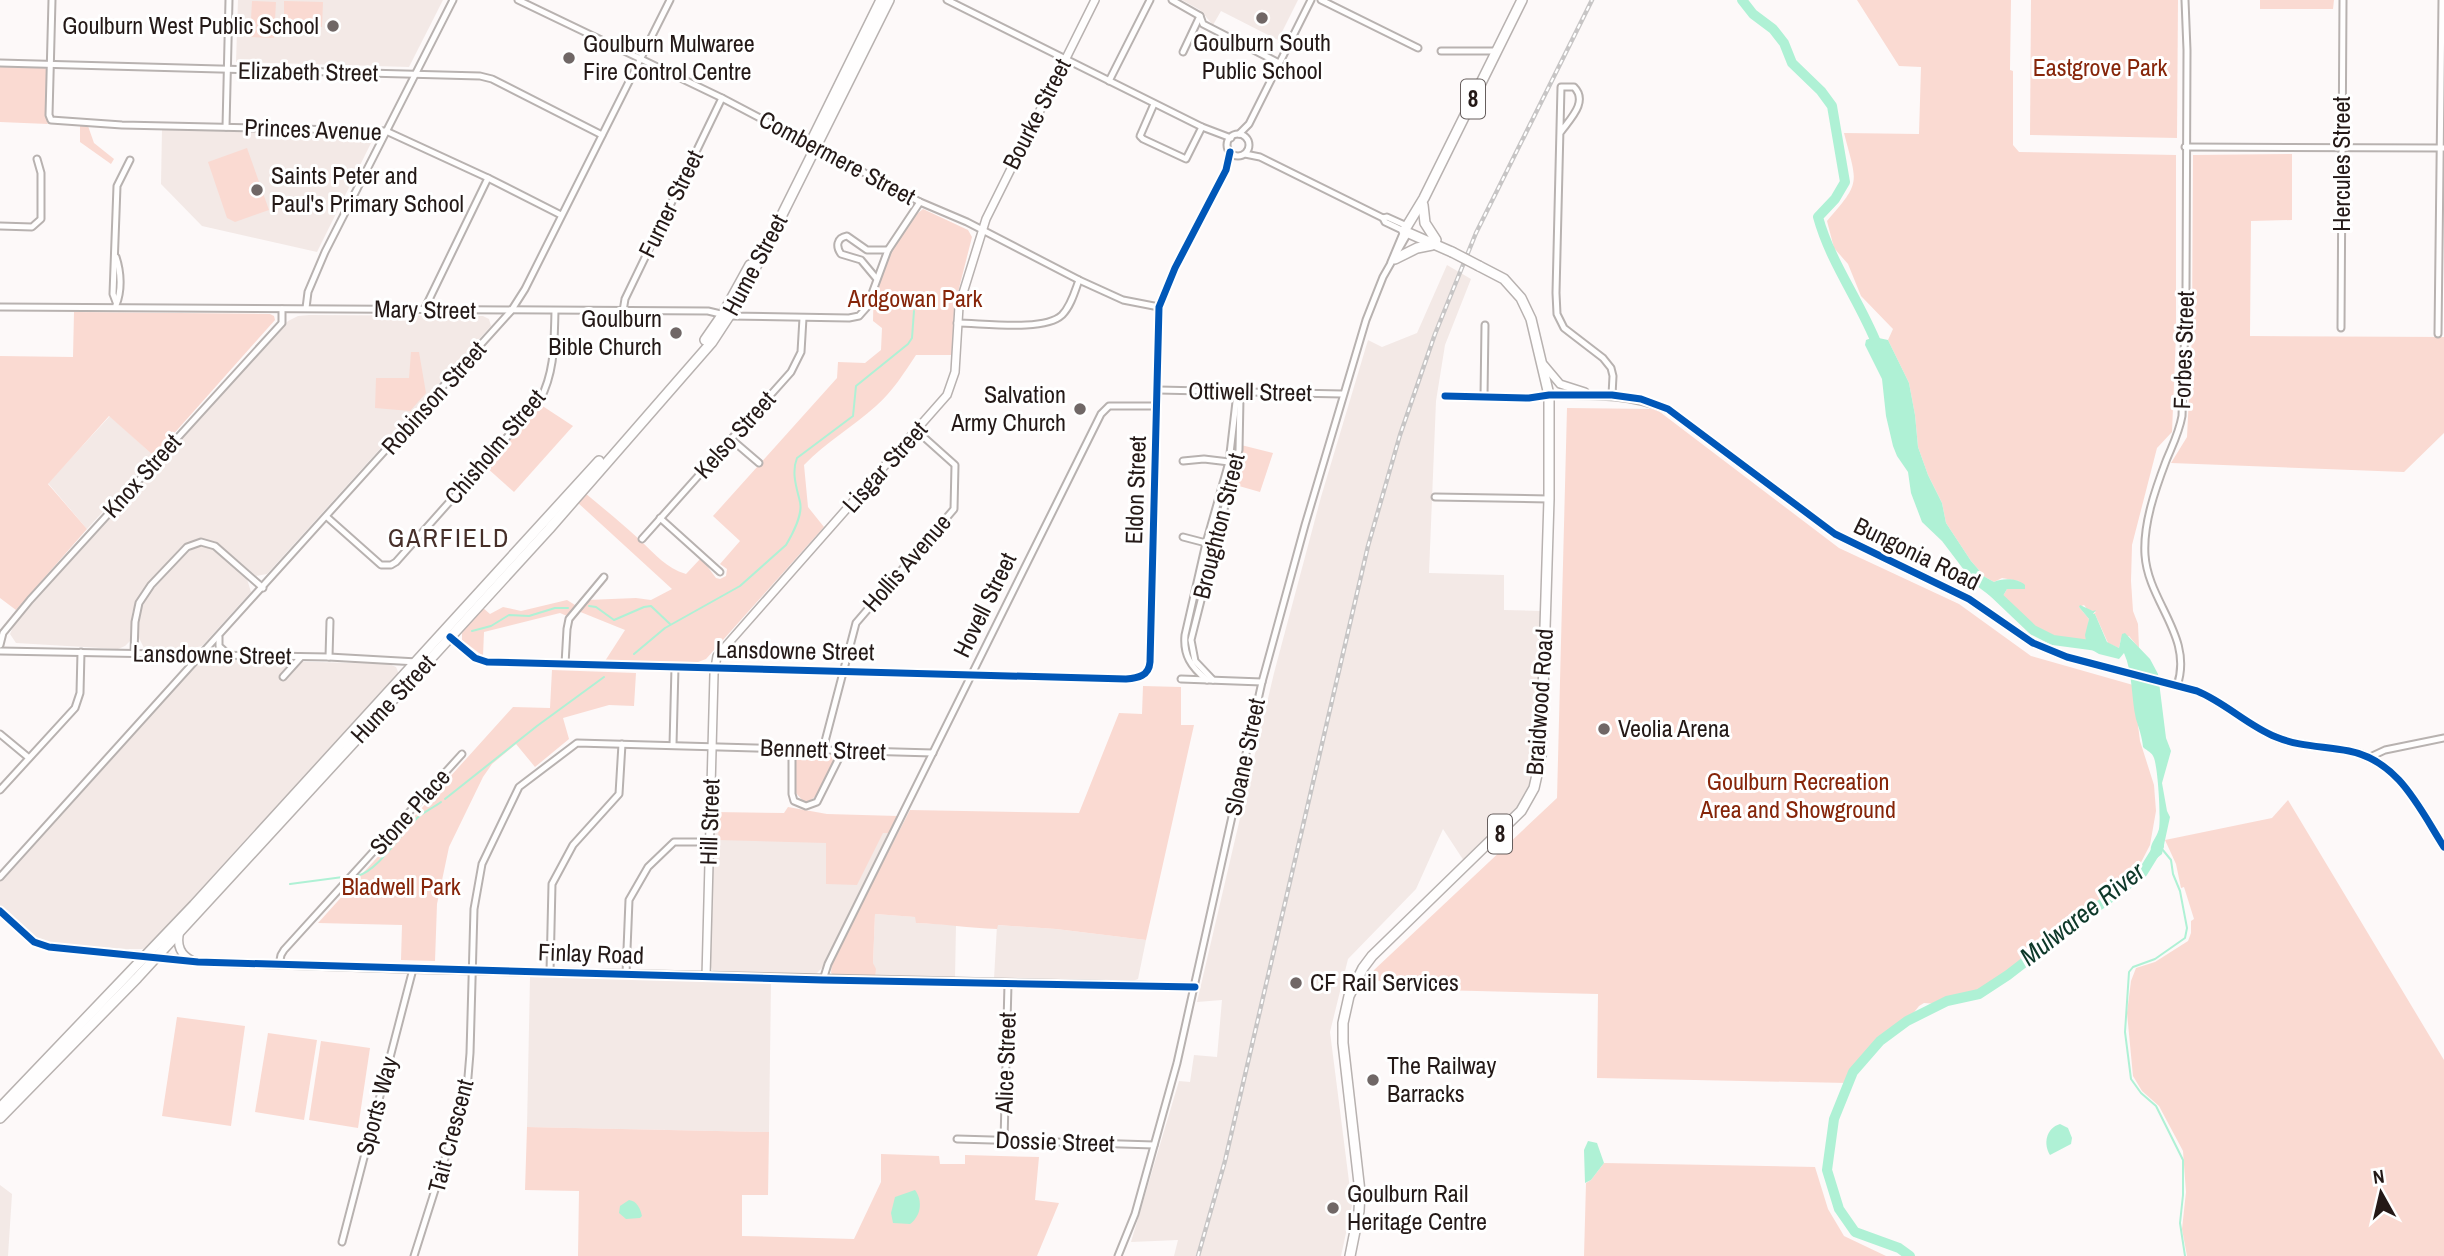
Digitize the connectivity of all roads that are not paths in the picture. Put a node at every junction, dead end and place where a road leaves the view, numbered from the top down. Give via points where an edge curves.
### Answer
1 (52, 0) edge
2 (229, 0) edge
3 (453, 0) edge
4 (518, 0) edge
5 (670, 0) edge
6 (881, 0) edge
7 (889, 0) edge
8 (947, 0) edge
9 (1095, 0) edge
10 (1150, 0) edge
11 (1172, 0) edge
12 (1311, 0) edge
13 (1321, 0) edge
14 (1522, 0) edge
15 (2185, 0) edge
16 (2343, 0) edge
17 (2442, 0) edge
18 (1200, 16) junction
19 (1418, 48) dead end
20 (1441, 51) dead end
21 (1497, 51) junction
22 (1182, 52) dead end
23 (640, 59) junction
24 (1065, 59) junction
25 (0, 63) edge
26 (1279, 63) junction
27 (50, 64) junction
28 (227, 70) junction
29 (414, 75) junction
30 (1109, 81) junction
31 (722, 98) junction
32 (1154, 104) junction
33 (1249, 124) junction
34 (226, 127) junction
35 (1202, 127) junction
36 (386, 131) junction
37 (1560, 133) junction
38 (1216, 134) junction
39 (1239, 134) junction
40 (602, 135) junction
41 (1231, 138) junction
42 (1247, 138) junction
43 (813, 144) junction
44 (1228, 145) junction
45 (1249, 146) junction
46 (2186, 147) junction
47 (2342, 148) junction
48 (2442, 148) edge
49 (1230, 152) junction
50 (1245, 153) junction
51 (1238, 156) junction
52 (1260, 157) junction
53 (37, 159) dead end
54 (130, 160) dead end
55 (1226, 170) junction
56 (488, 178) junction
57 (1423, 201) junction
58 (920, 202) junction
59 (561, 215) junction
60 (0, 226) edge
61 (982, 230) junction
62 (1407, 230) junction
63 (1437, 244) junction
64 (888, 250) junction
65 (1393, 261) junction
66 (876, 278) junction
67 (1079, 280) junction
68 (116, 305) junction
69 (0, 307) edge
70 (1160, 307) junction
71 (306, 308) junction
72 (282, 309) junction
73 (424, 310) junction
74 (511, 311) junction
75 (555, 311) junction
76 (623, 311) junction
77 (726, 315) junction
78 (803, 318) junction
79 (957, 323) junction
80 (1485, 325) dead end
81 (2341, 328) dead end
82 (2438, 334) dead end
83 (1541, 362) junction
84 (1157, 390) junction
85 (1237, 393) junction
86 (1342, 394) junction
87 (1549, 395) junction
88 (1600, 395) junction
89 (1612, 395) junction
90 (1445, 396) dead end
91 (1484, 397) junction
92 (1157, 406) junction
93 (917, 431) junction
94 (731, 439) junction
95 (1183, 461) dead end
96 (759, 463) dead end
97 (1229, 463) junction
98 (1435, 497) dead end
99 (1549, 499) junction
100 (327, 517) junction
101 (660, 518) junction
102 (1183, 537) dead end
103 (642, 539) dead end
104 (1206, 543) junction
105 (720, 572) dead end
106 (604, 577) dead end
107 (263, 588) junction
108 (330, 621) dead end
109 (223, 632) junction
110 (450, 637) junction
111 (0, 645) edge
112 (0, 650) edge
113 (81, 652) junction
114 (134, 653) junction
115 (202, 656) junction
116 (231, 656) junction
117 (301, 657) junction
118 (329, 657) junction
119 (420, 664) junction
120 (565, 664) junction
121 (676, 667) junction
122 (715, 668) junction
123 (843, 670) junction
124 (1146, 673) joint
125 (971, 676) junction
126 (283, 677) dead end
127 (1181, 679) dead end
128 (1210, 680) junction
129 (1262, 682) junction
130 (2178, 686) junction
131 (0, 734) edge
132 (2444, 738) edge
133 (622, 744) junction
134 (673, 745) junction
135 (712, 747) junction
136 (792, 748) junction
137 (823, 749) junction
138 (843, 750) junction
139 (933, 753) junction
140 (462, 754) dead end
141 (2370, 757) junction
142 (29, 758) junction
143 (0, 790) edge
144 (710, 842) junction
145 (2444, 847) edge
146 (0, 877) edge
147 (0, 911) edge
148 (180, 931) junction
149 (151, 957) junction
150 (198, 962) junction
151 (279, 965) junction
152 (413, 970) junction
153 (471, 971) junction
154 (550, 972) junction
155 (626, 974) junction
156 (706, 977) junction
157 (823, 980) junction
158 (1008, 984) junction
159 (1195, 988) junction
160 (0, 1108) edge
161 (0, 1118) edge
162 (957, 1139) dead end
163 (1004, 1141) junction
164 (1154, 1144) junction
165 (342, 1242) dead end
166 (414, 1256) edge
167 (1118, 1256) edge
168 (1350, 1256) edge

1 - 27 street
2 - 28 street
3 - 29 street
4 - 23 street, Combermere Street
5 - 23 street, Robinson Street
6 - 43 main road
7 - 43 main road
8 - 24 street
9 - 24 street, Bourke Street
10 - 30 street
11 - 18 street
12 - 26 street
13 - 19 street
14 - 21 main road, Sloane Street / 8
15 - 46 street, Forbes Street
16 - 47 street, Hercules Street
17 - 48 street
18 - 22 street
18 - 26 street via 1203,24
20 - 21 street
21 - 57 main road, Sloane Street / 8
23 - 31 street, Combermere Street
23 - 40 street, Robinson Street
24 - 30 street
24 - 61 street, Bourke Street
25 - 27 street, Elizabeth Street
26 - 33 street
27 - 28 street, Elizabeth Street
27 - 34 street, Princes Avenue via 49,115 54,121
28 - 29 street, Elizabeth Street
28 - 34 street
29 - 36 street
29 - 40 street, Elizabeth Street via 492,79
30 - 32 street
31 - 43 street, Combermere Street
31 - 76 street, Furner Street
32 - 35 street
32 - 35 street via 1142,129 1143,139 1186,159
33 - 39 street
33 - 42 street
34 - 36 street, Princes Avenue
35 - 38 street
36 - 56 street, Princes Avenue
36 - 71 street via 325,252
37 - 37 street via 1561,87 1574,87 1579,103
37 - 89 street via 1557,314 1564,328 1608,363
38 - 41 street
38 - 44 street
39 - 41 street
39 - 42 street
40 - 59 street, Robinson Street
41 - 44 street
42 - 45 street
43 - 58 street, Combermere Street
43 - 77 main road, Hume Street
44 - 49 street
45 - 50 street
45 - 52 street
46 - 47 street
46 - 130 street, Forbes Street via 2182,416 2145,539 2147,569 2180,645
47 - 48 street
47 - 81 street, Hercules Street
48 - 82 street
49 - 51 street
49 - 55 street
50 - 51 street
50 - 52 street
51 - 55 street
52 - 62 street
53 - 60 street via 41,219 32,227
54 - 68 street via 117,186
55 - 70 street, Eldon Street
56 - 59 street, Princes Avenue
56 - 73 street
57 - 62 main road, Sloane Street
57 - 63 main road via 1425,223
58 - 61 street, Combermere Street
58 - 64 street
59 - 74 street, Robinson Street
61 - 67 street, Combermere Street
61 - 79 street, Lisgar Street
62 - 63 main road, Braidwood Road
62 - 65 street, Sloane Street
63 - 65 main road
63 - 83 main road, Braidwood Road / 8, bridge via 1504,279 1521,298
64 - 66 street
64 - 66 street via 867,250 847,236 838,242 841,254 862,260
65 - 86 street, Sloane Street via 1373,299
66 - 78 street, Mary Street via 867,307 859,316
67 - 70 street, Combermere Street via 1123,300
67 - 79 street via 1066,309 1050,322
68 - 69 street, Mary Street
68 - 72 street, Mary Street
70 - 84 street, Eldon Street
71 - 72 street, Mary Street
71 - 73 street, Mary Street
72 - 111 street, Knox Street via 282,323 30,600 3,633
73 - 74 street, Mary Street
74 - 75 street, Mary Street
74 - 100 street, Robinson Street
75 - 76 street, Mary Street
75 - 100 street, Chisholm Street via 554,360 540,400 396,562 381,565
76 - 77 street, Mary Street
77 - 78 street, Mary Street
77 - 110 main road, Hume Street via 691,367
77 - 119 main road, Hume Street
78 - 94 street, Kelso Street via 797,362
79 - 93 street, Lisgar Street via 951,386
80 - 91 street
83 - 87 main road, Braidwood Road / 8
83 - 88 street via 1560,384
84 - 85 street, Ottiwell Street
84 - 92 street, Eldon Street
85 - 86 street, Ottiwell Street
85 - 97 street, Broughton Street
85 - 128 street, Broughton Street via 1239,450 1191,640 1195,661
86 - 129 street, Sloane Street
87 - 88 street, Bungonia Road
87 - 91 street
87 - 99 main road, Braidwood Road / 8
88 - 89 street, Bungonia Road
89 - 130 street, Bungonia Road via 1668,409 1835,534 1969,599 2041,647
90 - 91 street
92 - 124 street, Eldon Street via 1150,662
92 - 125 street, Hovell Street via 1104,409
93 - 122 street, Lisgar Street via 722,648
93 - 123 street, Hollis Avenue via 955,465 954,509 858,618
94 - 96 street
94 - 101 street, Kelso Street
95 - 97 street, Broughton Street
97 - 104 street, Broughton Street
98 - 99 street
99 - 168 main road, Braidwood Road / 8 via 1541,757 1534,788 1512,822 1372,956 1355,982 1345,1011 1343,1043 1360,1192
100 - 107 street, Robinson Street
101 - 103 street, Kelso Street
101 - 105 street
102 - 104 street, Broughton Street
104 - 128 street, Broughton Street via 1184,642 1190,664
106 - 120 street via 569,619
107 - 109 street, Robinson Street
107 - 114 street via 215,546 201,542 187,547 139,603
108 - 118 street
109 - 115 street, Robinson Street
109 - 116 street via 219,646
110 - 119 main road, Hume Street
110 - 120 street, Lansdowne Street via 480,660
112 - 113 street, Lansdowne Street
113 - 114 street, Lansdowne Street
113 - 142 street via 79,701 69,718
114 - 115 street, Lansdowne Street
115 - 116 street, Lansdowne Street
115 - 146 street, Robinson Street
116 - 117 street, Lansdowne Street
117 - 118 street, Lansdowne Street
117 - 126 street
118 - 119 street, Lansdowne Street
119 - 148 main road, Hume Street
119 - 149 main road, Hume Street
120 - 121 street, Lansdowne Street
121 - 122 street, Lansdowne Street
121 - 134 street
122 - 123 street, Lansdowne Street
122 - 135 street, Hill Street
123 - 125 street, Lansdowne Street
123 - 137 street, Hollis Avenue
124 - 125 street, Lansdowne Street via 1126,679
125 - 139 street, Hovell Street
127 - 128 street
128 - 129 street
129 - 159 street, Sloane Street
130 - 141 street, Bungonia Road via 2211,697 2281,739
131 - 142 street
132 - 141 street
133 - 134 street, Bennett Street
133 - 153 street, Tait Crescent via 572,744 519,787 482,864
133 - 154 street via 619,794 573,845 552,884
134 - 135 street, Bennett Street
135 - 136 street, Bennett Street
135 - 144 street, Hill Street
136 - 137 street, Bennett Street
136 - 138 street via 792,794 794,801 806,806 817,802
137 - 138 street, Bennett Street
138 - 139 street, Bennett Street
139 - 157 street, Hovell Street
140 - 151 street, Stone Place via 284,950
141 - 145 street, Bungonia Road via 2400,781
142 - 143 street
144 - 155 street via 674,842 642,876 628,905
144 - 156 street, Hill Street
147 - 149 street, Finlay Road via 34,942 49,947
148 - 149 main road, Hume Street
148 - 150 street via 182,954
149 - 150 street, Finlay Road
149 - 160 main road, Hume Street
149 - 161 main road, Hume Street
150 - 151 street, Finlay Road
151 - 152 street, Finlay Road
152 - 153 street, Finlay Road
152 - 165 street, Sports Way
153 - 154 street, Finlay Road
153 - 166 street, Tait Crescent via 467,1089
154 - 155 street, Finlay Road
155 - 156 street, Finlay Road
156 - 157 street, Finlay Road
157 - 158 street, Finlay Road
158 - 159 street, Finlay Road
158 - 163 street, Alice Street
159 - 164 street, Sloane Street
162 - 163 street, Dossie Street
163 - 164 street, Dossie Street
164 - 167 street, Sloane Street

